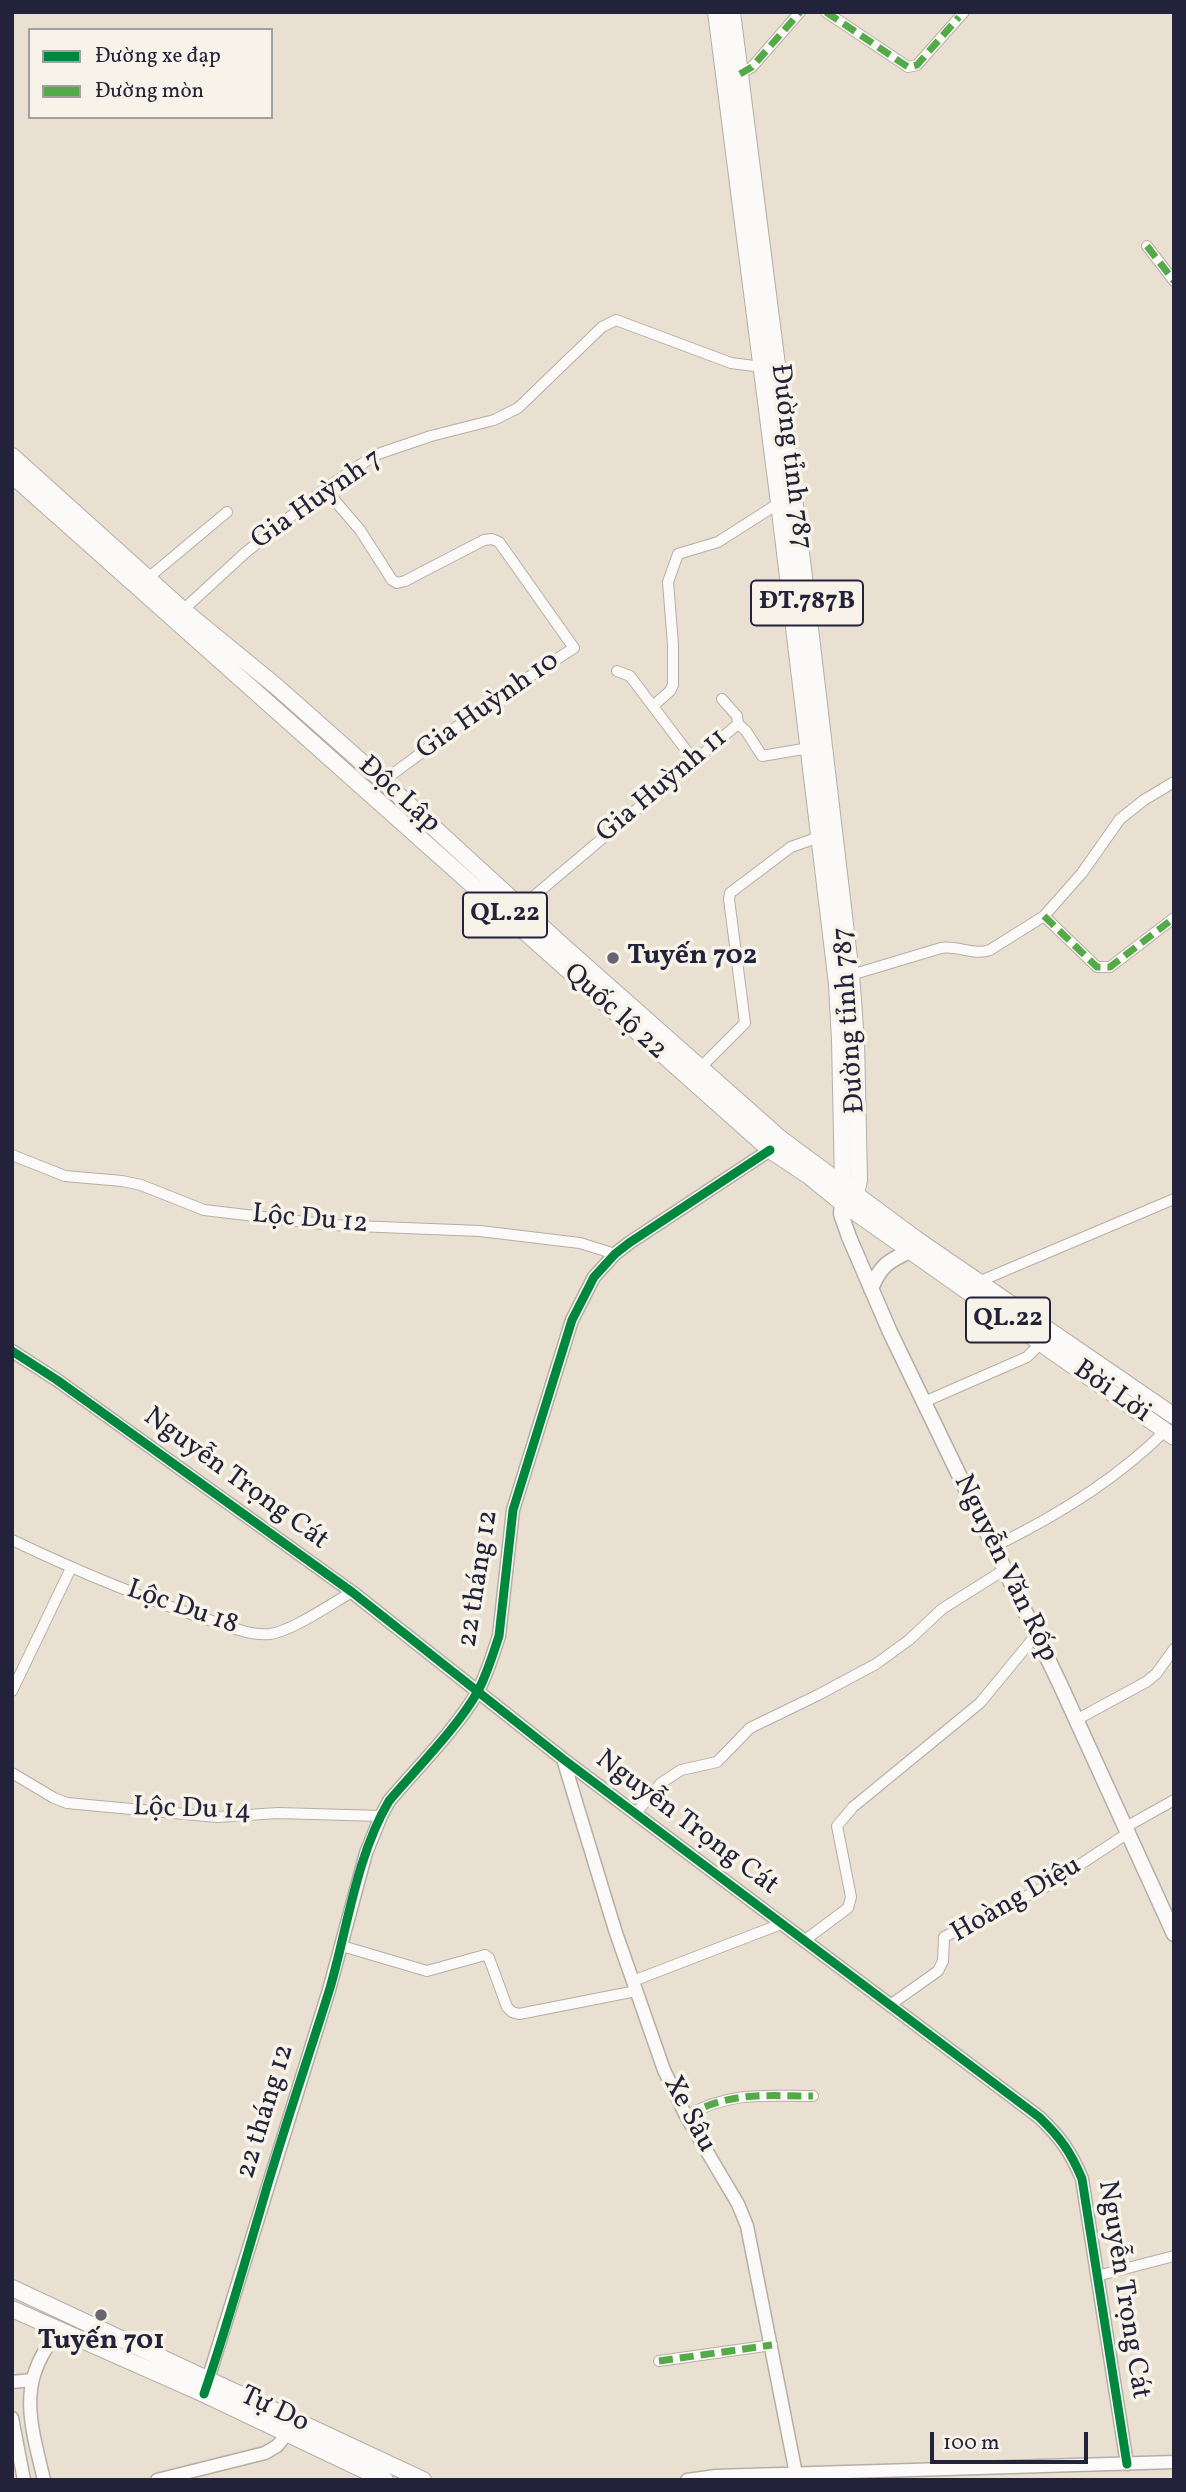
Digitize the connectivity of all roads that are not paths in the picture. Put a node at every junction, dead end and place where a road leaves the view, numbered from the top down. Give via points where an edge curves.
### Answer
1 (716, 12) edge
2 (732, 12) edge
3 (800, 12) edge
4 (826, 12) edge
5 (962, 14) edge
6 (740, 74) junction
7 (1147, 246) dead end
8 (1174, 281) edge
9 (762, 368) junction
10 (12, 456) edge
11 (12, 475) edge
12 (325, 489) junction
13 (779, 503) junction
14 (227, 512) dead end
15 (148, 579) junction
16 (178, 615) junction
17 (617, 671) dead end
18 (722, 699) dead end
19 (653, 706) junction
20 (738, 724) junction
21 (809, 748) junction
22 (695, 762) junction
23 (383, 781) junction
24 (1174, 782) edge
25 (819, 837) junction
26 (522, 907) junction
27 (1044, 916) junction
28 (1174, 918) edge
29 (851, 975) junction
30 (699, 1069) junction
31 (776, 1145) junction
32 (12, 1155) edge
33 (847, 1194) junction
34 (1174, 1199) edge
35 (910, 1251) junction
36 (615, 1254) junction
37 (978, 1282) junction
38 (871, 1289) junction
39 (1041, 1343) junction
40 (12, 1351) edge
41 (924, 1402) junction
42 (1174, 1416) edge
43 (1169, 1434) edge
44 (12, 1540) edge
45 (993, 1547) junction
46 (71, 1568) junction
47 (1004, 1570) junction
48 (352, 1592) junction
49 (1036, 1635) junction
50 (1174, 1649) edge
51 (12, 1691) edge
52 (477, 1692) junction
53 (1076, 1720) junction
54 (563, 1759) junction
55 (12, 1773) edge
56 (1174, 1800) edge
57 (635, 1813) junction
58 (381, 1816) junction
59 (1127, 1830) junction
60 (781, 1924) junction
61 (1174, 1934) edge
62 (805, 1940) junction
63 (342, 1946) junction
64 (635, 1986) junction
65 (890, 2005) junction
66 (813, 2096) dead end
67 (686, 2116) junction
68 (1174, 2256) edge
69 (1097, 2276) junction
70 (12, 2288) edge
71 (12, 2309) edge
72 (59, 2331) junction
73 (772, 2345) junction
74 (659, 2361) dead end
75 (32, 2380) junction
76 (12, 2382) edge
77 (206, 2387) junction
78 (12, 2418) edge
79 (287, 2434) junction
80 (1174, 2462) edge
81 (1127, 2463) junction
82 (796, 2474) junction
83 (378, 2479) edge
84 (24, 2480) edge
85 (44, 2480) edge
86 (157, 2480) edge
87 (423, 2480) edge
88 (687, 2480) edge

1 - 9 main road, Đường tỉnh 787 / ĐT.787B
2 - 6 main road, Đường tỉnh 787 / ĐT.787B
3 - 6 street
4 - 5 street via 908,67 917,65
6 - 29 main road, Đường tỉnh 787 / ĐT.787B
7 - 8 street
9 - 12 street, Gia Huỳnh 7 via 731,363 616,320 602,327 518,408 494,420 375,455
9 - 13 main road, Đường tỉnh 787 / ĐT.787B
10 - 15 main road, Độc Lập / QL.22
11 - 16 main road, Độc Lập / QL.22
12 - 16 street, Gia Huỳnh 7
12 - 23 street, Gia Huỳnh 10 via 397,583 484,540 499,542 575,648 496,698
13 - 19 street via 718,542 678,554 668,582 673,685
13 - 21 main road, Đường tỉnh 787 / ĐT.787B
14 - 15 street
15 - 16 main road, Độc Lập / QL.22
16 - 23 main road, Độc Lập / QL.22 via 277,687
16 - 31 main road, Quốc lộ 22 / QL.22
17 - 19 street via 630,676
18 - 20 street
19 - 22 street
20 - 21 street, Gia Huỳnh 11 via 762,756
20 - 22 street, Gia Huỳnh 11
21 - 25 main road, Đường tỉnh 787 / ĐT.787B
22 - 26 street, Gia Huỳnh 11
23 - 26 main road, Độc Lập / QL.22
24 - 27 street via 1120,819
25 - 30 street via 791,847 730,893 746,1023
25 - 33 main road, Đường tỉnh 787 / ĐT.787B via 839,1018
26 - 30 main road, Độc Lập / QL.22
27 - 28 street via 1103,969
27 - 29 street via 984,953 950,946
29 - 33 main road, Đường tỉnh 787 / ĐT.787B via 859,1180
30 - 31 main road, Độc Lập / QL.22
31 - 33 main road, Quốc lộ 22 / QL.22 via 809,1176
31 - 36 street, 22 tháng 12
32 - 36 street, Lộc Du 12 via 65,1176 141,1185 204,1210 331,1224 480,1231 580,1243
33 - 35 main road, Bời Lời / QL.22
33 - 37 main road, Bời Lời / QL.22
33 - 38 main road, Nguyễn Văn Rốp via 841,1214
34 - 37 street
35 - 38 main road via 890,1260
35 - 39 main road, Bời Lời / QL.22
36 - 52 street, 22 tháng 12 via 594,1277 568,1331 513,1510 499,1636
37 - 42 main road, Bời Lời / QL.22
38 - 41 main road, Nguyễn Văn Rốp
39 - 41 street via 1027,1357
39 - 43 main road, Bời Lời / QL.22
40 - 48 street, Nguyễn Trọng Cát
41 - 45 main road, Nguyễn Văn Rốp
43 - 45 street via 1091,1491
44 - 46 street, Lộc Du 18
45 - 47 main road, Nguyễn Văn Rốp
46 - 48 street, Lộc Du 18 via 181,1611 248,1632 270,1634
46 - 51 street
47 - 49 main road, Nguyễn Văn Rốp
47 - 57 street via 942,1609 876,1664 750,1728 717,1762 681,1770 661,1783
48 - 52 street, Nguyễn Trọng Cát
49 - 53 main road, Nguyễn Văn Rốp
49 - 62 street via 979,1703 853,1807 837,1826 851,1897 848,1908
50 - 53 street via 1146,1682
52 - 54 street, Nguyễn Trọng Cát
52 - 58 street, 22 tháng 12
53 - 59 main road, Nguyễn Văn Rốp
54 - 57 street, Nguyễn Trọng Cát
54 - 64 street, Xe Sâu
55 - 58 street, Lộc Du 14 via 67,1803 217,1817 278,1813
56 - 59 street, Hoàng Diệu
57 - 60 street, Nguyễn Trọng Cát
58 - 63 street, 22 tháng 12 via 366,1853
59 - 61 main road, Nguyễn Văn Rốp
59 - 65 street, Hoàng Diệu via 1049,1885 944,1937 938,1971
60 - 62 street, Nguyễn Trọng Cát
60 - 64 street
62 - 65 street, Nguyễn Trọng Cát
63 - 64 street via 427,1971 485,1955 508,2007 519,2014
63 - 77 street, 22 tháng 12
64 - 67 street, Xe Sâu via 664,2070
65 - 69 street, Nguyễn Trọng Cát via 1060,2137 1082,2179
66 - 67 street via 733,2097
67 - 73 street, Xe Sâu via 743,2216
68 - 69 street
69 - 81 street, Nguyễn Trọng Cát
70 - 77 main road, Tự Do
71 - 72 main road, Tự Do
72 - 75 street via 48,2343
72 - 77 main road, Tự Do
73 - 74 street
73 - 82 street, Xe Sâu
75 - 76 street
75 - 85 street via 29,2409
77 - 79 main road, Tự Do
77 - 87 main road, Tự Do
78 - 84 street
79 - 83 main road, Tự Do
79 - 86 street via 265,2453
80 - 81 street
81 - 82 street
82 - 88 street

